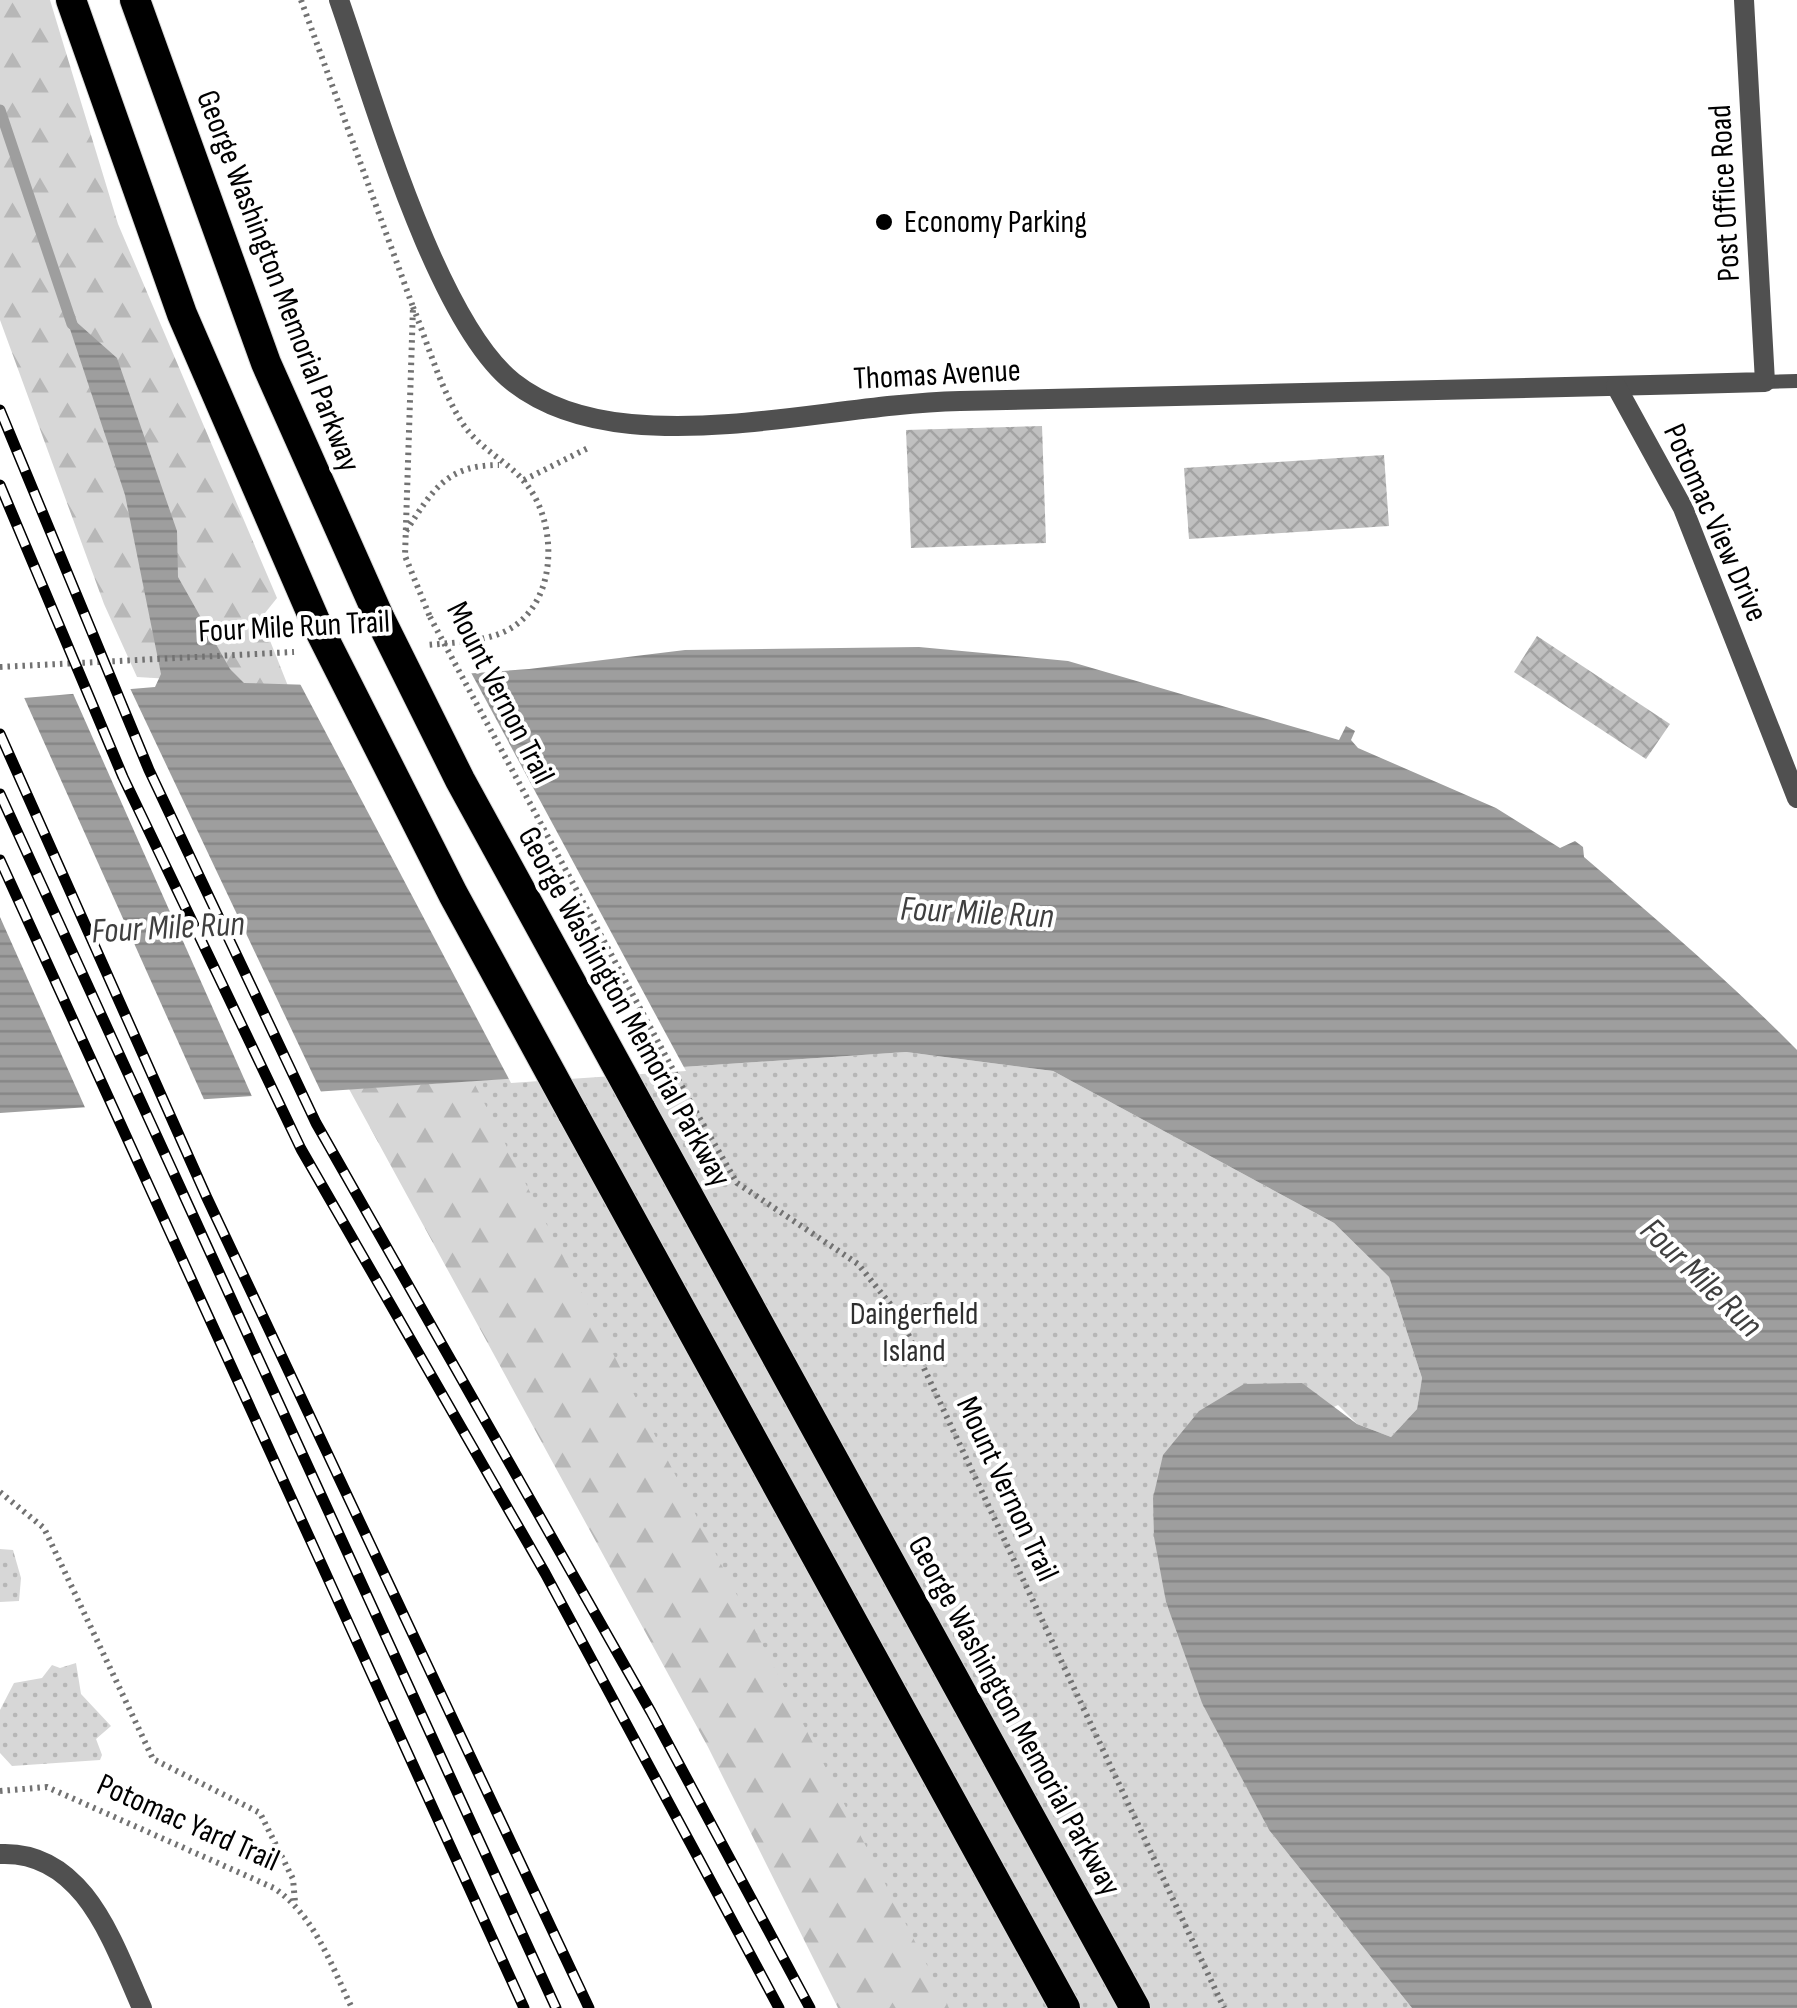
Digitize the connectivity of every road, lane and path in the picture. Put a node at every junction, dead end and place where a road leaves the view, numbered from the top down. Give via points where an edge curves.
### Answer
1 (72, 0) edge
2 (135, 0) edge
3 (301, 0) edge
4 (339, 0) edge
5 (1744, 0) edge
6 (413, 307) junction
7 (1797, 381) edge
8 (1765, 382) junction
9 (1616, 386) junction
10 (635, 424) junction
11 (501, 465) junction
12 (524, 480) junction
13 (406, 532) junction
14 (413, 646) dead end
15 (301, 652) dead end
16 (0, 667) edge
17 (1797, 798) edge
18 (0, 1492) edge
19 (0, 1791) edge
20 (0, 1854) edge
21 (295, 1902) junction
22 (142, 2008) edge
23 (352, 2008) edge
24 (1065, 2008) edge
25 (1135, 2008) edge
26 (1224, 2008) edge

1 - 24 highway, bridge via 189,330 316,623 453,894
2 - 25 highway, George Washington Memorial Parkway, bridge via 266,363 460,780
3 - 6 path, Mount Vernon Trail
4 - 10 street, Thomas Avenue via 426,240 477,343 511,380 550,404
5 - 8 street, Post Office Road
6 - 11 path via 460,419
6 - 13 path, Mount Vernon Trail
7 - 8 lane, Thomas Avenue
8 - 9 street, Thomas Avenue
9 - 10 street, Thomas Avenue via 956,401 692,425
9 - 17 street, Potomac View Drive via 1683,508
10 - 12 path
11 - 12 path
11 - 13 path via 473,465 449,476
12 - 14 path, Four Mile Run Trail via 542,510 549,552 540,595 529,612 497,635
13 - 26 path, Mount Vernon Trail, bridge via 405,556 430,617 737,1183 858,1264 899,1315
15 - 16 path, Four Mile Run Trail
18 - 21 path via 44,1528 153,1760 260,1812 293,1879
19 - 21 path, Potomac Yard Trail via 46,1787
20 - 22 street via 43,1863 71,1880 100,1913
21 - 23 path, Potomac Yard Trail

